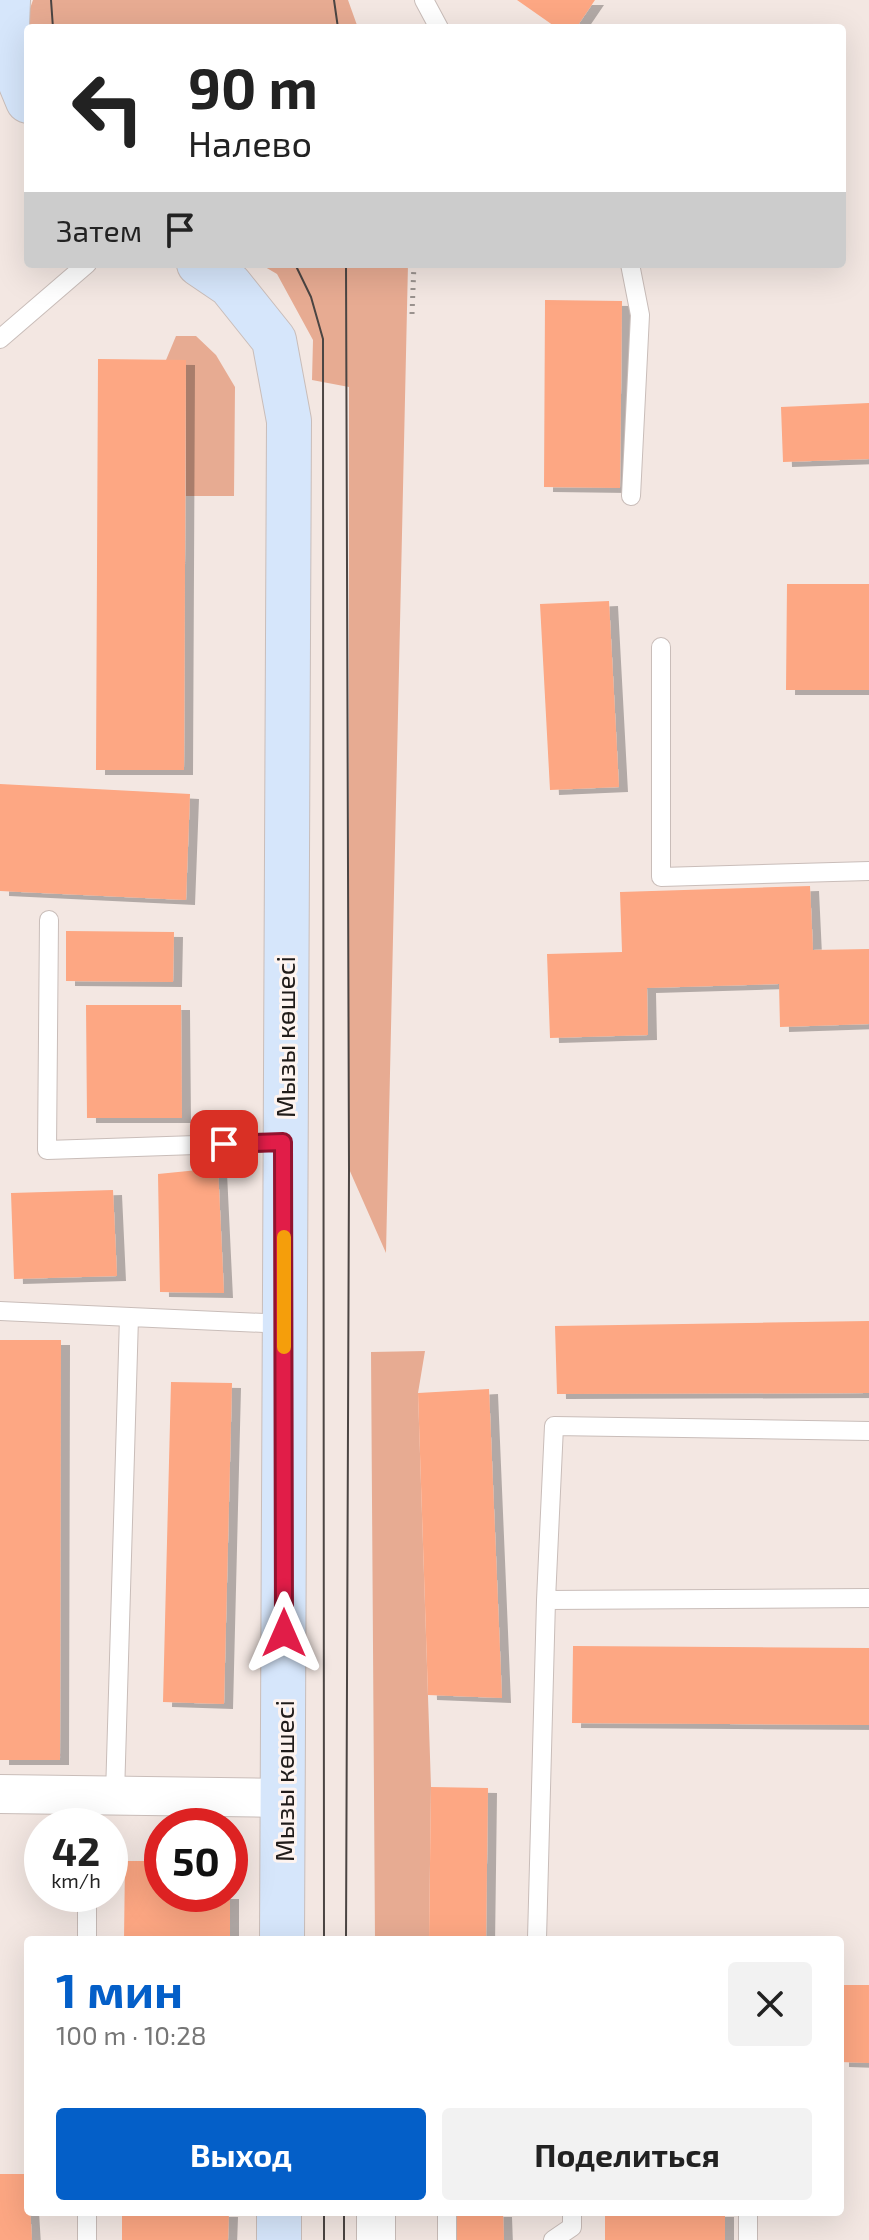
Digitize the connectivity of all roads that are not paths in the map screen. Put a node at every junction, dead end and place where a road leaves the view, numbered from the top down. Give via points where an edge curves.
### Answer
1 (8, 0) edge
2 (424, 0) edge
3 (437, 24) edge
4 (24, 91) edge
5 (82, 268) edge
6 (205, 268) edge
7 (631, 268) edge
8 (0, 339) edge
9 (631, 496) dead end
10 (661, 647) dead end
11 (869, 871) edge
12 (49, 920) dead end
13 (283, 1142) junction
14 (0, 1311) edge
15 (129, 1317) junction
16 (285, 1324) junction
17 (869, 1431) edge
18 (869, 1598) edge
19 (546, 1600) junction
20 (0, 1794) edge
21 (283, 1798) junction
22 (97, 1805) edge
23 (87, 1912) edge
24 (87, 1936) edge
25 (282, 1936) edge
26 (537, 1936) edge
27 (87, 2216) edge
28 (279, 2216) edge
29 (376, 2216) edge
30 (447, 2216) edge
31 (572, 2216) edge
32 (748, 2216) edge
33 (87, 2240) edge
34 (279, 2240) edge
35 (376, 2240) edge
36 (447, 2240) edge
37 (553, 2240) edge
38 (748, 2240) edge

1 - 4 main road via 6,48
2 - 3 lane
5 - 8 lane
6 - 13 main road, Мызы көшесі via 230,285 274,340 289,421
7 - 9 lane via 640,315
10 - 11 lane via 661,877
12 - 13 lane via 47,1150
13 - 16 main road, Мызы көшесі
14 - 15 lane
15 - 16 lane
15 - 22 lane
16 - 21 main road, Мызы көшесі
17 - 19 lane via 554,1426
18 - 19 lane
19 - 26 lane
20 - 22 street
21 - 22 street
21 - 25 main road, Мызы көшесі
23 - 24 lane
27 - 33 lane
28 - 34 main road
29 - 35 street
30 - 36 lane
31 - 37 lane via 572,2227
32 - 38 lane

